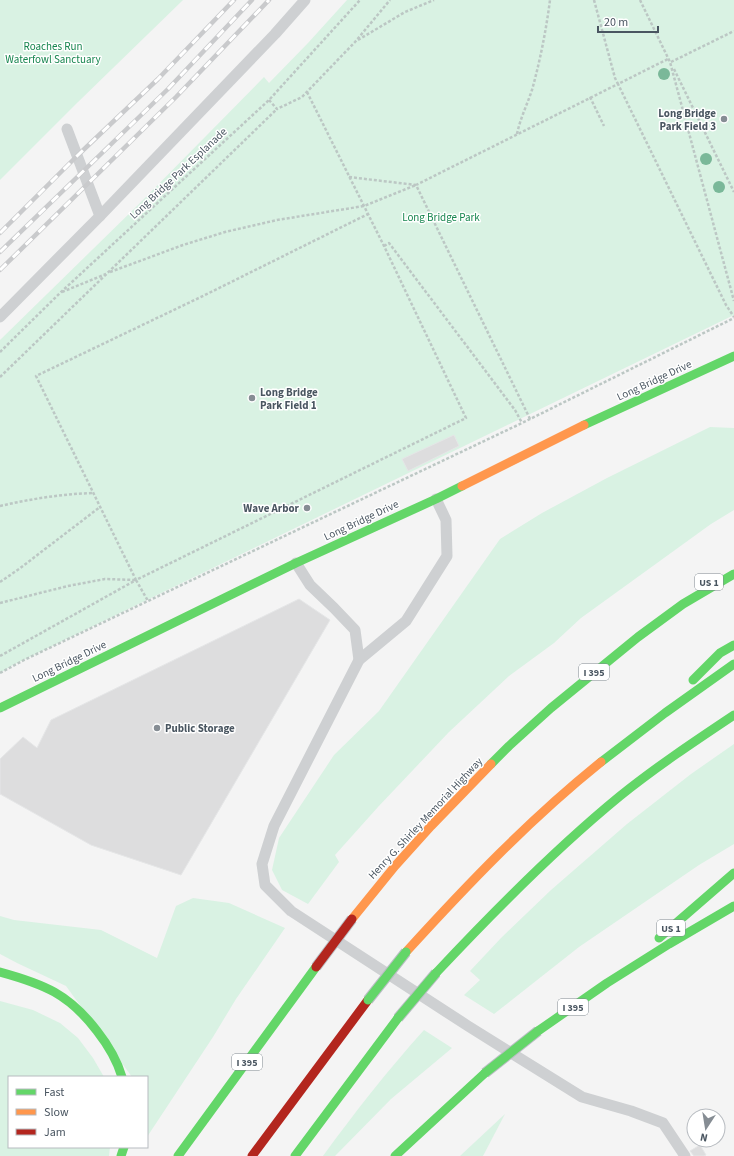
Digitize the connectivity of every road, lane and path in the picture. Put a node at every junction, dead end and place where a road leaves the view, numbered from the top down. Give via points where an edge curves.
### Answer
1 (305, 0) edge
2 (360, 0) edge
3 (390, 0) edge
4 (434, 0) edge
5 (550, 0) edge
6 (594, 0) edge
7 (640, 0) edge
8 (734, 31) edge
9 (355, 42) junction
10 (670, 60) junction
11 (618, 84) junction
12 (307, 92) junction
13 (590, 97) junction
14 (269, 100) junction
15 (277, 109) junction
16 (604, 126) dead end
17 (67, 129) dead end
18 (517, 134) junction
19 (349, 177) junction
20 (416, 185) junction
21 (734, 192) edge
22 (364, 206) junction
23 (368, 214) junction
24 (100, 216) junction
25 (384, 246) junction
26 (108, 273) junction
27 (60, 293) junction
28 (734, 300) edge
29 (0, 317) edge
30 (734, 317) edge
31 (0, 352) edge
32 (734, 356) edge
33 (0, 377) edge
34 (530, 419) junction
35 (522, 423) junction
36 (93, 493) junction
37 (436, 499) junction
38 (0, 506) edge
39 (100, 507) junction
40 (296, 563) junction
41 (723, 570) dead end
42 (734, 574) edge
43 (136, 580) junction
44 (0, 582) edge
45 (148, 601) junction
46 (0, 603) edge
47 (683, 604) junction
48 (734, 645) edge
49 (0, 656) edge
50 (359, 660) junction
51 (734, 664) edge
52 (0, 673) edge
53 (0, 708) edge
54 (734, 715) edge
55 (642, 729) junction
56 (734, 873) edge
57 (734, 906) edge
58 (0, 972) edge
59 (607, 983) junction
60 (122, 1076) edge
61 (178, 1156) edge
62 (252, 1156) edge
63 (295, 1156) edge
64 (395, 1156) edge
65 (685, 1156) edge

1 - 24 lane
2 - 14 path, Long Bridge Park Esplanade
3 - 9 path
4 - 9 path via 405,12
5 - 18 path via 540,60
6 - 11 path
7 - 10 path
8 - 10 path
9 - 12 path
10 - 11 path
10 - 21 path
10 - 28 path
11 - 13 path
11 - 30 path
12 - 15 path
12 - 19 path
13 - 16 path
13 - 18 path
14 - 15 path
14 - 27 path, Long Bridge Park Esplanade
15 - 26 path
17 - 24 lane
18 - 20 path
19 - 20 path
19 - 22 path
20 - 22 path
20 - 34 path
22 - 23 path
22 - 26 path via 277,220 225,232
23 - 25 path
23 - 36 path via 36,376
24 - 29 lane
25 - 35 path via 389,243
25 - 43 path via 466,418
26 - 27 path
26 - 33 path
27 - 31 path, Long Bridge Park Esplanade
30 - 34 path
32 - 37 main road, Long Bridge Drive via 567,433
34 - 35 path
35 - 45 path
36 - 38 path via 69,494
36 - 39 path
37 - 40 main road, Long Bridge Drive
37 - 50 lane via 446,520 446,556 406,621
39 - 43 path
39 - 44 path
40 - 50 lane via 310,585 355,630
40 - 53 main road, Long Bridge Drive
41 - 47 main road, US 1
42 - 47 main road, Henry G. Shirley Memorial Highway / I 395
43 - 45 path
43 - 46 path via 105,579
43 - 49 path
45 - 52 path
47 - 61 main road, Henry G. Shirley Memorial Highway / I 395, bridge via 551,708 509,746 405,854 352,919
48 - 55 main road via 720,654
50 - 65 lane via 274,826 262,864 265,884 291,911 582,1097 663,1123
51 - 55 main road
54 - 63 main road, bridge via 650,774 607,808 522,884 480,926 398,1018
55 - 62 main road, bridge via 555,800 439,915 368,1000
56 - 59 main road, US 1
57 - 59 main road, I 395
58 - 60 main road via 49,989 78,1009 106,1044
59 - 64 main road, I 395, bridge via 538,1031 485,1073

